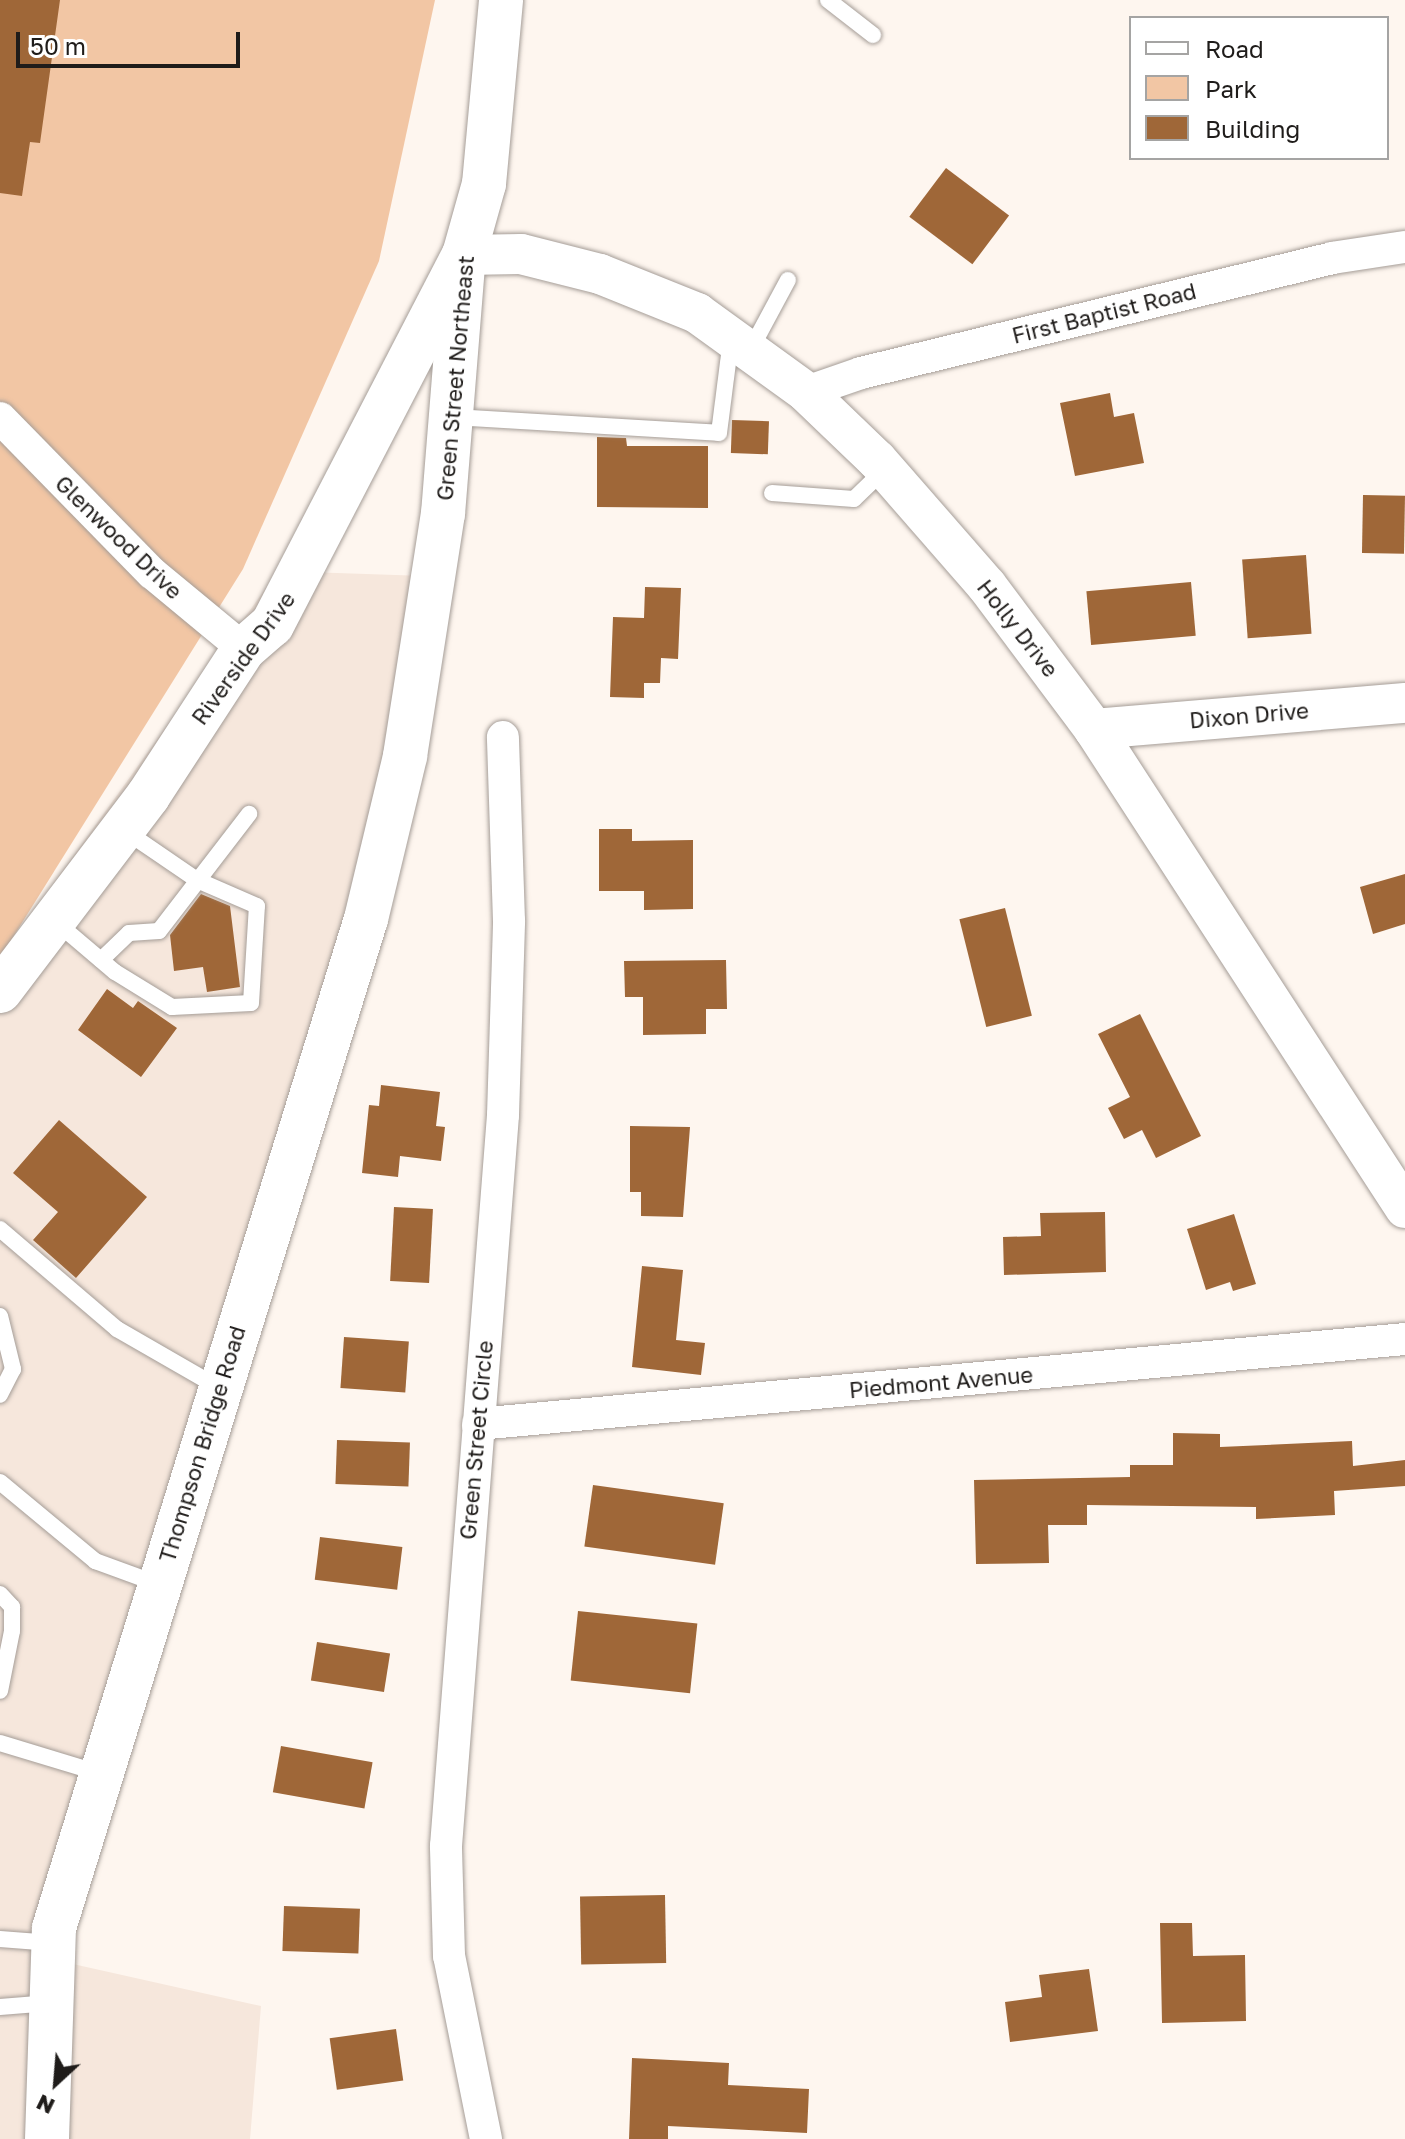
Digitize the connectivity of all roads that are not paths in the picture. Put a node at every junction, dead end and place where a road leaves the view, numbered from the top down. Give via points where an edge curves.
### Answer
1 (501, 0) edge
2 (828, 0) edge
3 (873, 35) dead end
4 (1405, 247) edge
5 (464, 255) junction
6 (788, 280) dead end
7 (742, 341) junction
8 (806, 392) junction
9 (452, 417) junction
10 (0, 418) edge
11 (885, 469) junction
12 (772, 493) dead end
13 (244, 649) junction
14 (1405, 703) edge
15 (1094, 729) junction
16 (503, 737) dead end
17 (405, 756) joint
18 (249, 814) dead end
19 (123, 830) junction
20 (197, 880) junction
21 (54, 920) junction
22 (101, 960) junction
23 (0, 991) edge
24 (1405, 1208) edge
25 (0, 1229) edge
26 (0, 1316) edge
27 (4, 1332) edge
28 (1405, 1339) edge
29 (219, 1387) junction
30 (0, 1395) edge
31 (478, 1424) junction
32 (0, 1482) edge
33 (158, 1584) junction
34 (0, 1594) edge
35 (0, 1691) edge
36 (0, 1743) edge
37 (101, 1773) junction
38 (0, 1939) edge
39 (54, 1943) junction
40 (52, 2003) junction
41 (0, 2007) edge
42 (47, 2139) edge
43 (486, 2139) edge

1 - 5 main road, Green Street Northeast via 484,184
2 - 3 lane
4 - 8 street, First Baptist Road via 1332,258 861,373
5 - 7 street, Holly Drive via 521,254 600,274 670,300
5 - 9 main road, Green Street Northeast
5 - 13 main road, Riverside Drive via 308,564 272,625
6 - 7 lane
7 - 8 street, Holly Drive
7 - 9 lane via 719,433
8 - 11 street, Holly Drive
9 - 17 main road, Green Street Northeast via 443,514
10 - 13 street, Glenwood Drive via 152,573
11 - 12 lane via 854,499
11 - 15 street, Holly Drive via 987,586
13 - 19 main road, Riverside Drive
14 - 15 street, Dixon Drive
15 - 24 street, Holly Drive
16 - 31 street, Green Street Circle via 509,921 503,1115
17 - 29 main road, Thompson Bridge Road via 366,919
18 - 20 lane
19 - 20 lane
19 - 21 main road, Riverside Drive
20 - 22 lane via 159,931 129,933
20 - 22 lane via 257,906 251,1003 172,1007
21 - 22 lane
21 - 23 main road, Riverside Drive
25 - 29 lane via 117,1329
26 - 27 lane
27 - 30 lane via 13,1369
28 - 31 street, Piedmont Avenue
29 - 33 main road, Thompson Bridge Road
31 - 43 street, Green Street Circle via 446,1846 449,1956
32 - 33 lane via 95,1561
33 - 37 main road, Thompson Bridge Road
34 - 35 lane via 12,1607 12,1631
36 - 37 lane
37 - 39 main road, Thompson Bridge Road
38 - 39 lane
39 - 40 main road, Thompson Bridge Road
40 - 41 lane
40 - 42 main road, Thompson Bridge Road

